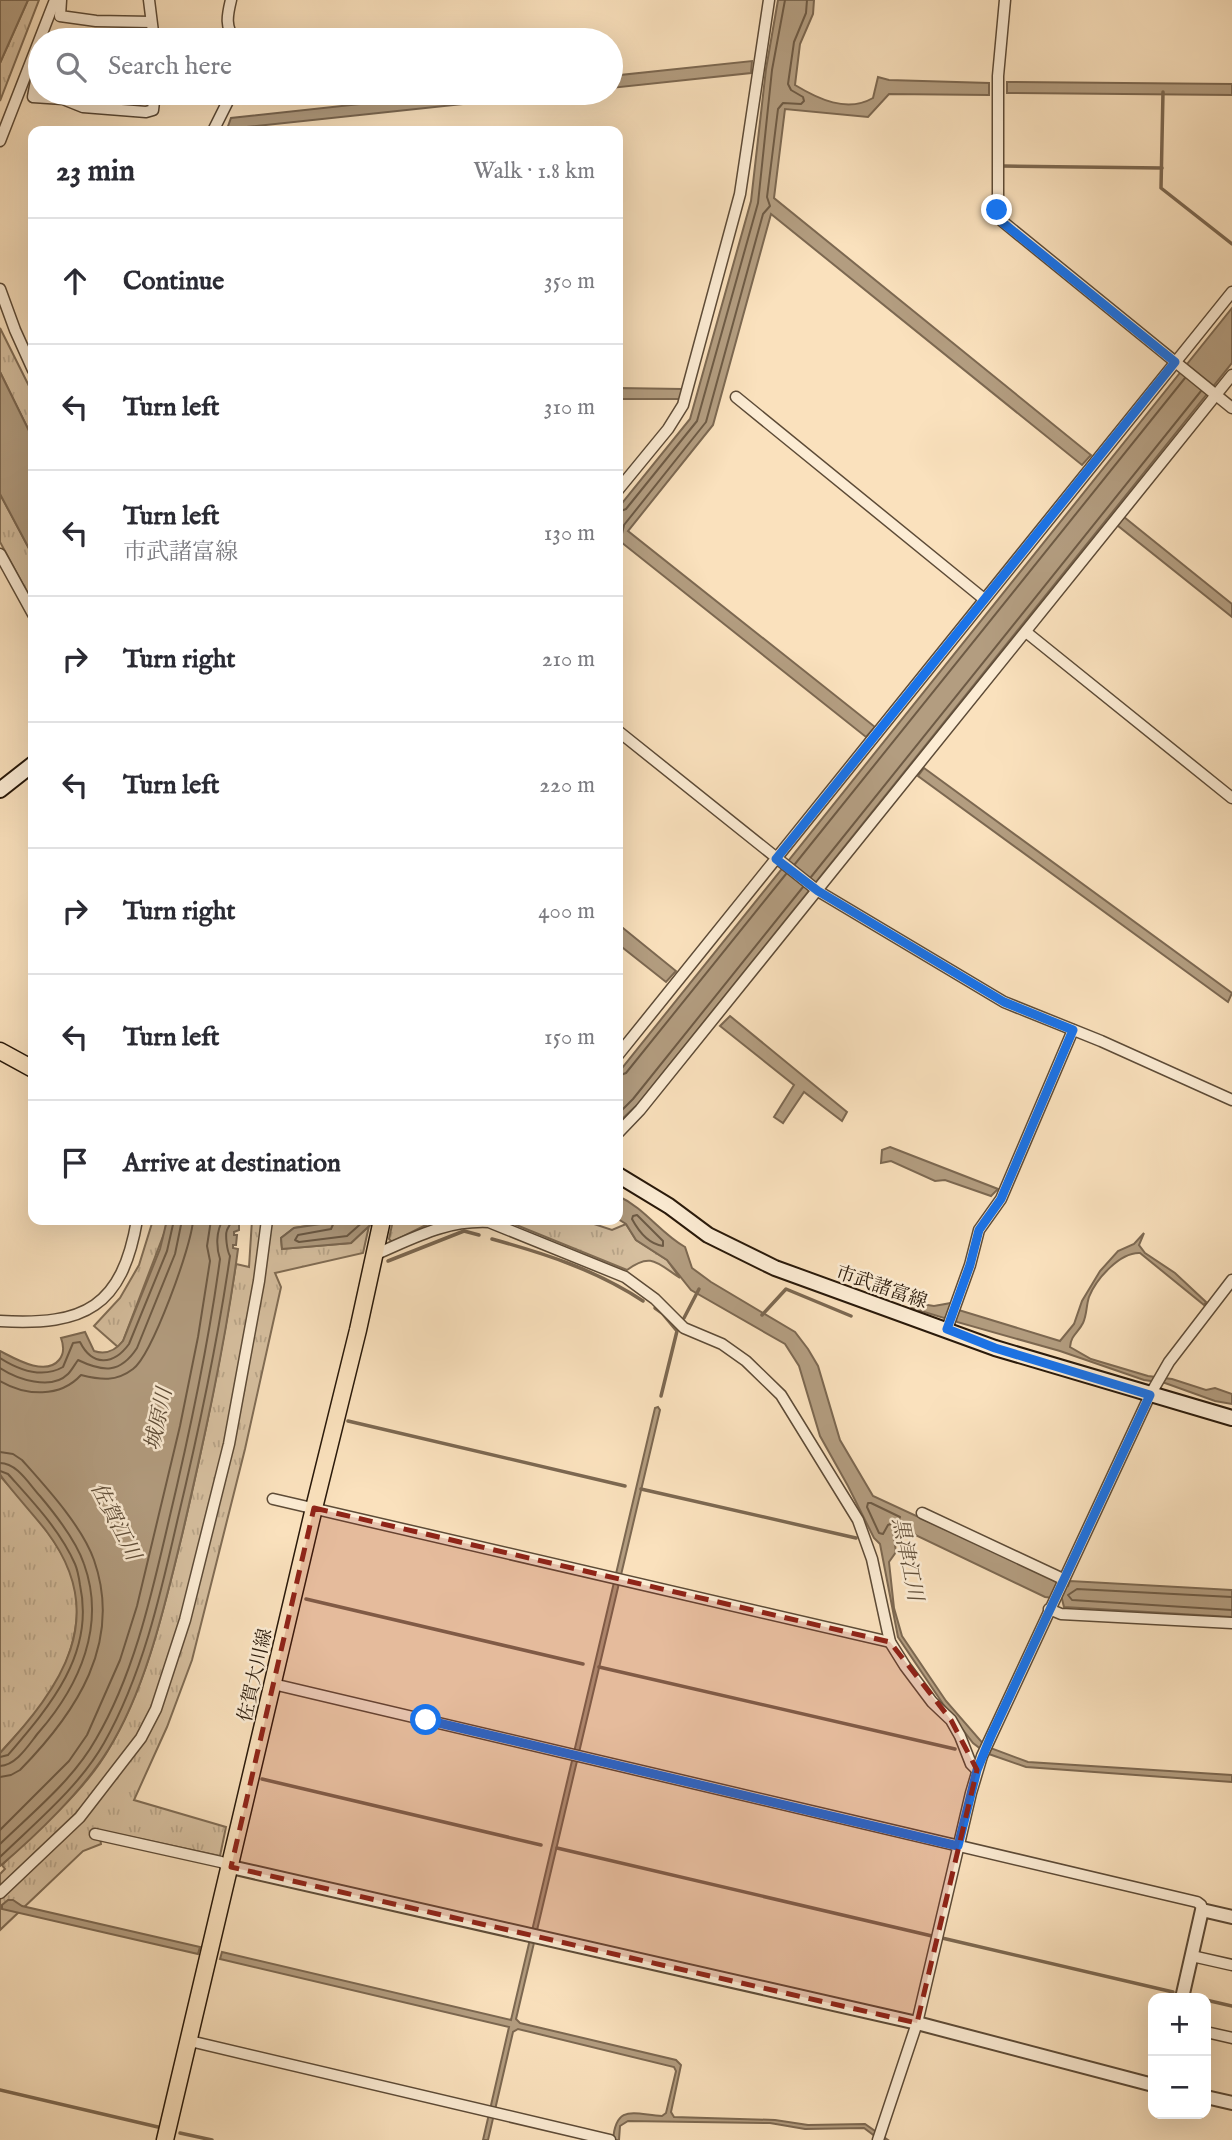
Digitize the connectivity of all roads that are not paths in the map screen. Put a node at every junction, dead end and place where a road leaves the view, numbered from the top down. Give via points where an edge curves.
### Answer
1 (55, 0) edge
2 (61, 0) edge
3 (149, 0) edge
4 (231, 0) edge
5 (769, 0) edge
6 (1005, 0) edge
7 (149, 22) junction
8 (45, 28) edge
9 (151, 28) edge
10 (228, 28) edge
11 (28, 71) edge
12 (78, 105) edge
13 (154, 105) edge
14 (226, 105) edge
15 (216, 126) edge
16 (0, 141) edge
17 (0, 289) edge
18 (1232, 292) edge
19 (28, 359) edge
20 (1177, 364) junction
21 (1232, 375) edge
22 (1215, 394) junction
23 (736, 397) dead end
24 (1232, 408) edge
25 (623, 484) edge
26 (0, 554) edge
27 (984, 599) junction
28 (28, 605) edge
29 (1026, 632) junction
30 (623, 735) edge
31 (28, 768) edge
32 (0, 790) edge
33 (1232, 798) edge
34 (779, 861) junction
35 (816, 890) junction
36 (1073, 1030) junction
37 (623, 1049) edge
38 (0, 1051) edge
39 (28, 1066) edge
40 (1232, 1100) edge
41 (623, 1128) edge
42 (623, 1178) edge
43 (136, 1225) edge
44 (266, 1225) edge
45 (381, 1225) edge
46 (450, 1225) edge
47 (494, 1225) edge
48 (375, 1250) junction
49 (1232, 1280) edge
50 (0, 1321) edge
51 (949, 1325) junction
52 (1156, 1384) junction
53 (1232, 1418) edge
54 (273, 1499) dead end
55 (314, 1508) junction
56 (922, 1513) dead end
57 (1063, 1578) junction
58 (1051, 1605) junction
59 (1232, 1623) edge
60 (890, 1642) junction
61 (273, 1684) junction
62 (977, 1770) junction
63 (95, 1834) dead end
64 (958, 1846) junction
65 (231, 1867) junction
66 (0, 1894) edge
67 (1202, 1910) junction
68 (1232, 1917) edge
69 (1192, 1956) junction
70 (1232, 1965) edge
71 (1183, 1993) edge
72 (917, 2022) junction
73 (1211, 2033) edge
74 (1232, 2038) edge
75 (190, 2041) junction
76 (1148, 2084) edge
77 (1211, 2098) edge
78 (1232, 2103) edge
79 (879, 2136) edge
80 (165, 2140) edge
81 (610, 2140) edge

1 - 8 street
2 - 7 street via 60,16
3 - 7 street
4 - 10 street
5 - 25 street via 740,194 682,405
6 - 20 street via 998,76 998,216
7 - 9 street
11 - 16 street
12 - 13 street via 141,112 153,110
14 - 15 street
17 - 19 street
18 - 20 street
20 - 22 street
20 - 27 street
21 - 22 street
22 - 24 street
22 - 29 street
23 - 27 street
26 - 28 street
27 - 34 street
29 - 33 street
29 - 35 street
30 - 34 street
31 - 32 main road
34 - 35 street
34 - 37 street
35 - 36 street via 1004,1002
35 - 41 street
36 - 40 street
36 - 51 street via 1001,1199 979,1230
38 - 39 main road
42 - 51 main road, 市武諸富線 via 708,1235 775,1268
43 - 50 street via 119,1277 93,1308 52,1321
44 - 66 street via 229,1444 185,1620 156,1709 141,1738 80,1817
45 - 48 main road, 佐賀大川線
46 - 48 street
47 - 60 street via 625,1277 684,1328 722,1344 746,1361 781,1395 858,1520 872,1559
48 - 55 main road, 佐賀大川線
49 - 52 street
51 - 52 main road, 市武諸富線 via 995,1348
52 - 53 main road, 市武諸富線
52 - 57 street
54 - 55 street
55 - 60 street
55 - 61 main road, 佐賀大川線
56 - 57 street
57 - 58 street
58 - 59 street via 1061,1614
58 - 62 street
60 - 62 street via 932,1702 951,1720
61 - 64 street
61 - 65 main road, 佐賀大川線
62 - 64 street
63 - 65 street
64 - 67 street via 1197,1902
64 - 72 street
65 - 72 street
65 - 75 main road, 佐賀大川線
67 - 68 street
67 - 69 street
69 - 70 street
69 - 71 street
72 - 76 street
72 - 79 street
73 - 74 street
75 - 80 main road, 佐賀大川線
75 - 81 street
77 - 78 street

